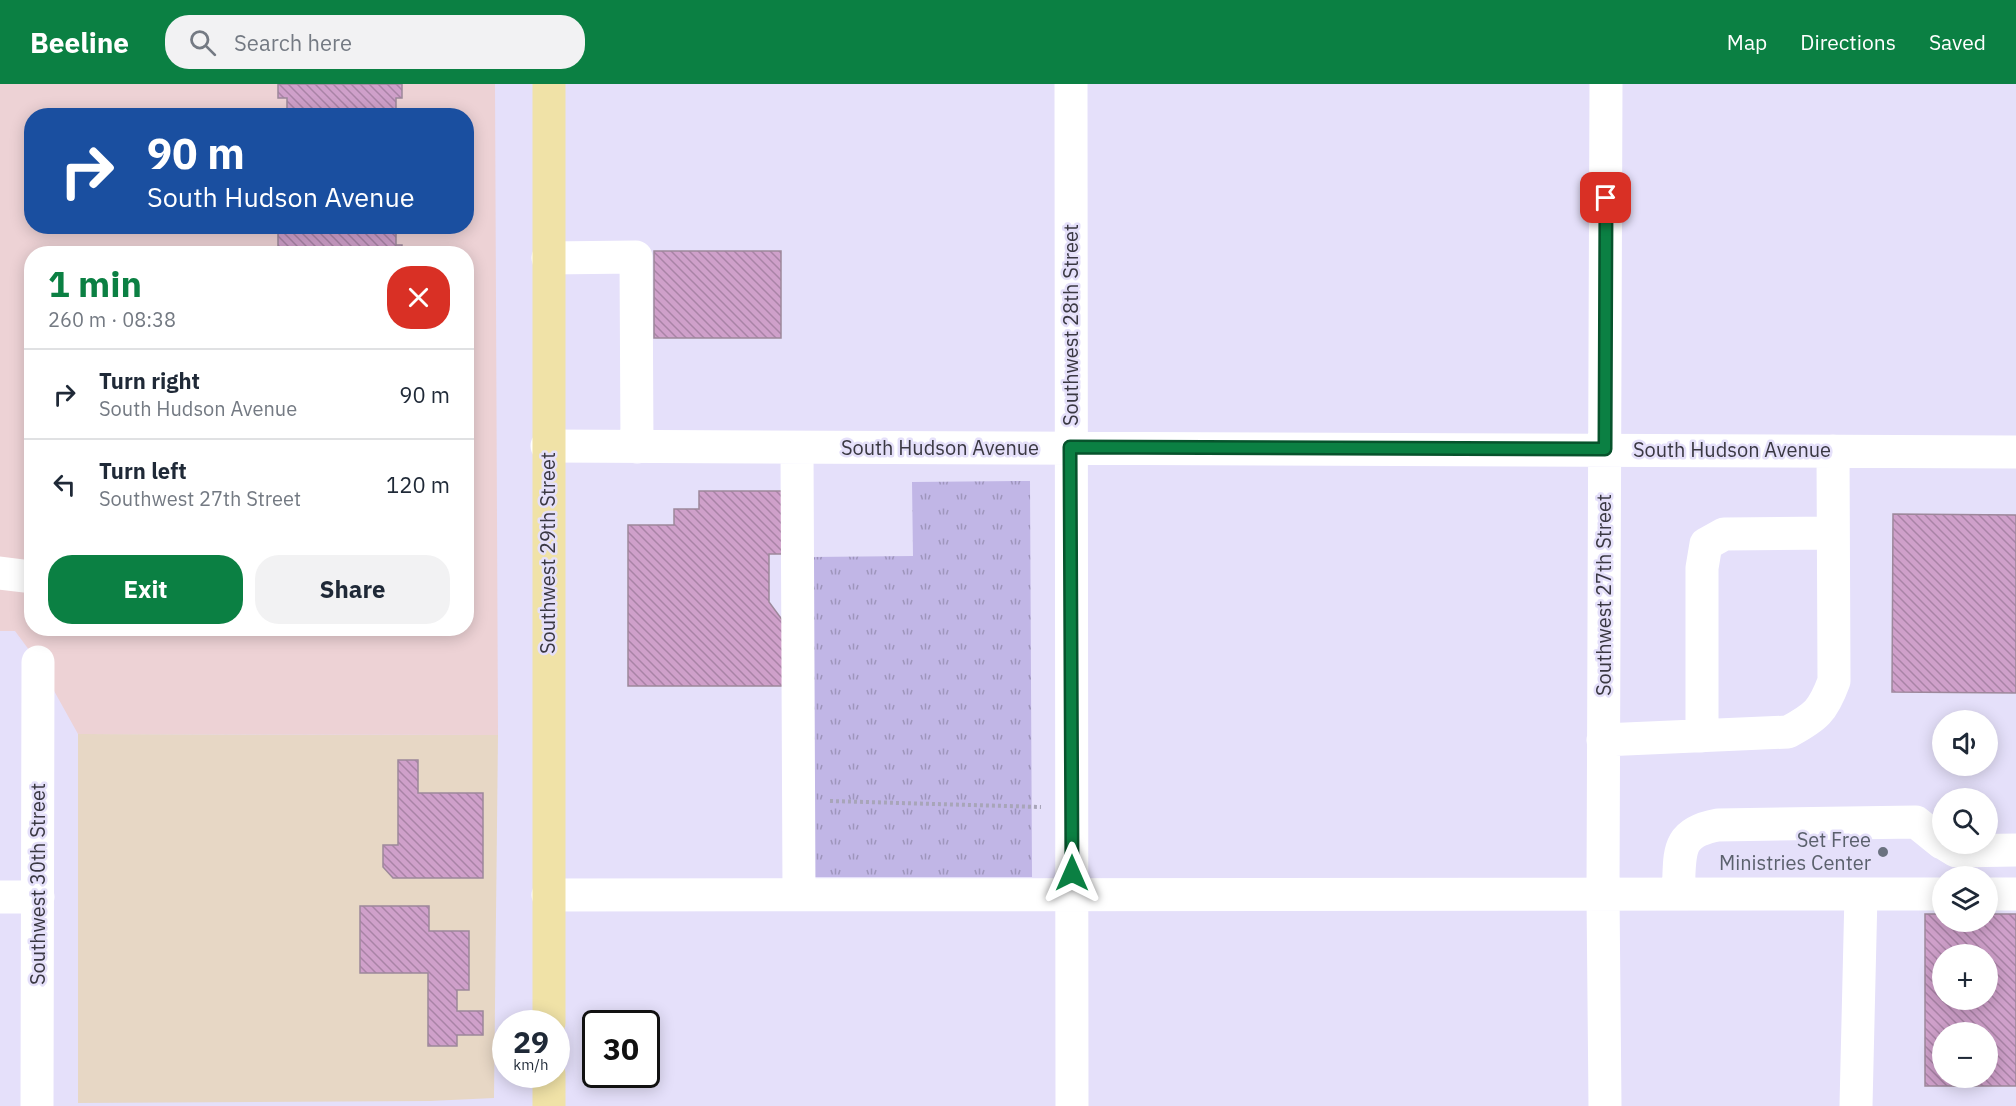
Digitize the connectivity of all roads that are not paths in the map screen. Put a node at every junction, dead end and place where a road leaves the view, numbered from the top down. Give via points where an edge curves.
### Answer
1 (549, 84) edge
2 (1071, 84) edge
3 (1606, 84) edge
4 (548, 258) junction
5 (547, 446) junction
6 (638, 447) junction
7 (1070, 447) junction
8 (797, 449) junction
9 (1605, 449) junction
10 (1833, 451) junction
11 (2016, 452) edge
12 (1833, 533) junction
13 (0, 573) edge
14 (24, 576) edge
15 (38, 662) dead end
16 (1702, 736) junction
17 (1603, 740) junction
18 (1932, 834) edge
19 (1998, 850) edge
20 (2016, 850) edge
21 (799, 893) junction
22 (1603, 894) junction
23 (1678, 894) junction
24 (1861, 894) junction
25 (1932, 894) edge
26 (1998, 894) edge
27 (2016, 894) edge
28 (548, 895) junction
29 (1072, 895) junction
30 (0, 897) edge
31 (38, 897) junction
32 (549, 1010) edge
33 (549, 1088) edge
34 (37, 1106) edge
35 (549, 1106) edge
36 (1072, 1106) edge
37 (1605, 1106) edge
38 (1856, 1106) edge

1 - 4 main road, Southwest 29th Street
2 - 7 street, Southwest 28th Street
3 - 9 street, Southwest 27th Street
4 - 5 main road, Southwest 29th Street
4 - 6 street via 636,257
5 - 6 street, South Hudson Avenue
5 - 28 main road, Southwest 29th Street
6 - 8 street, South Hudson Avenue
7 - 8 street, South Hudson Avenue
7 - 9 street, South Hudson Avenue
7 - 29 street, Southwest 28th Street
8 - 21 street
9 - 10 street, South Hudson Avenue
9 - 17 street, Southwest 27th Street
10 - 11 street, South Hudson Avenue
10 - 12 street
12 - 16 street via 1834,681 1826,704 1815,717 1788,732
12 - 16 street via 1724,534 1706,544 1702,568
13 - 14 street
15 - 31 street, Southwest 30th Street
16 - 17 street
17 - 22 street, Southwest 27th Street
18 - 23 street via 1916,822 1718,825 1696,829 1683,843
19 - 20 street
21 - 28 street
21 - 29 street
22 - 23 street
22 - 29 street
22 - 37 street, Southwest 27th Street
23 - 24 street
24 - 25 street
24 - 38 street
26 - 27 street
28 - 32 main road, Southwest 29th Street
29 - 36 street, Southwest 28th Street
30 - 31 street
31 - 34 street, Southwest 30th Street
33 - 35 main road

